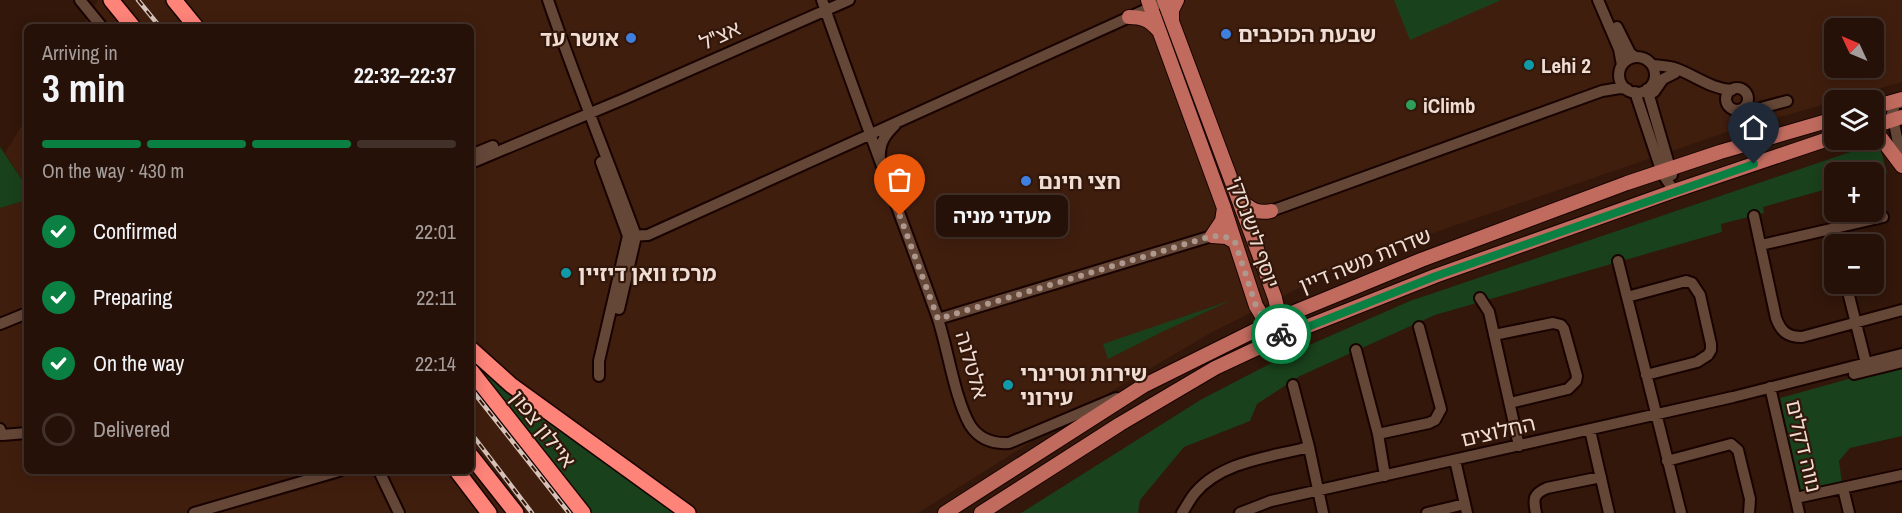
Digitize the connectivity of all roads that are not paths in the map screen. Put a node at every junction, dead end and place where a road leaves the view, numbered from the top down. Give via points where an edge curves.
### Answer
1 (80, 0) edge
2 (111, 0) edge
3 (174, 0) edge
4 (548, 0) edge
5 (849, 0) edge
6 (1598, 0) edge
7 (1605, 0) edge
8 (1162, 2) edge
9 (824, 4) edge
10 (1129, 17) junction
11 (100, 24) edge
12 (131, 24) edge
13 (194, 24) edge
14 (1160, 32) junction
15 (1635, 57) junction
16 (1621, 69) junction
17 (1653, 71) junction
18 (1675, 73) junction
19 (1691, 77) junction
20 (1709, 85) junction
21 (1647, 89) junction
22 (1631, 90) junction
23 (1732, 90) junction
24 (1602, 91) junction
25 (1747, 94) junction
26 (1726, 101) junction
27 (1787, 101) dead end
28 (1900, 102) edge
29 (1768, 105) junction
30 (1884, 105) edge
31 (1743, 108) junction
32 (1652, 110) junction
33 (586, 112) junction
34 (902, 119) junction
35 (1897, 119) edge
36 (1824, 121) edge
37 (869, 134) junction
38 (1824, 140) edge
39 (1884, 142) edge
40 (474, 153) edge
41 (474, 162) edge
42 (880, 164) junction
43 (1902, 164) edge
44 (1667, 171) junction
45 (1674, 191) junction
46 (1239, 199) junction
47 (1224, 208) junction
48 (1271, 211) junction
49 (1754, 216) dead end
50 (1862, 222) edge
51 (1832, 229) junction
52 (1833, 234) edge
53 (632, 236) junction
54 (1212, 236) junction
55 (1253, 237) junction
56 (1235, 242) junction
57 (1761, 245) junction
58 (1618, 261) dead end
59 (1848, 294) edge
60 (1627, 297) junction
61 (1480, 298) dead end
62 (1902, 310) edge
63 (24, 314) edge
64 (938, 319) junction
65 (1273, 321) junction
66 (0, 322) edge
67 (1855, 322) junction
68 (1419, 327) dead end
69 (1494, 335) junction
70 (1283, 336) junction
71 (1356, 350) dead end
72 (474, 352) edge
73 (1902, 354) edge
74 (1902, 362) edge
75 (1866, 363) junction
76 (474, 375) edge
77 (1646, 375) junction
78 (599, 376) dead end
79 (1293, 385) dead end
80 (1143, 386) junction
81 (1771, 390) junction
82 (1510, 403) junction
83 (1656, 415) junction
84 (0, 429) edge
85 (1590, 430) junction
86 (24, 433) edge
87 (1378, 434) junction
88 (1519, 446) junction
89 (1309, 447) junction
90 (474, 460) edge
91 (1455, 460) junction
92 (1667, 461) junction
93 (329, 474) edge
94 (380, 474) edge
95 (454, 474) edge
96 (459, 474) edge
97 (1385, 476) junction
98 (1902, 476) edge
99 (1601, 477) junction
100 (1843, 488) junction
101 (1318, 491) junction
102 (1796, 498) junction
103 (1271, 501) junction
104 (1466, 509) edge
105 (194, 513) edge
106 (399, 513) edge
107 (480, 513) edge
108 (489, 513) edge
109 (516, 513) edge
110 (583, 513) edge
111 (688, 513) edge
112 (945, 513) edge
113 (981, 513) edge
114 (1182, 513) edge
115 (1240, 513) edge
116 (1252, 513) edge
117 (1323, 513) edge
118 (1427, 513) edge
119 (1536, 513) edge
120 (1609, 513) edge
121 (1681, 513) edge
122 (1749, 513) edge
123 (1799, 513) edge
124 (1849, 513) edge

1 - 11 street
2 - 12 highway
3 - 13 highway
4 - 33 street
5 - 9 street, אצ"ל
6 - 16 street via 1619,49
7 - 15 street
8 - 10 street
8 - 14 main road, יוסף לישנסקי
8 - 46 main road, יוסף לישנסקי
9 - 33 street, אצ"ל
9 - 37 street, אלטלנה
10 - 14 main road via 1148,21
10 - 34 street
14 - 47 main road, יוסף לישנסקי
15 - 16 street via 1626,60
15 - 17 street via 1644,58
16 - 22 street via 1621,82
16 - 24 street
17 - 18 street
17 - 19 street via 1674,68
17 - 21 street via 1653,82
18 - 19 street
18 - 32 street via 1658,86 1652,96
19 - 20 street
20 - 23 street
20 - 26 street
21 - 22 street
21 - 32 street
22 - 24 street
22 - 44 street
23 - 25 street
23 - 26 street
24 - 48 street
25 - 29 street
25 - 31 street
26 - 31 street via 1732,109
27 - 29 street
28 - 30 main road
28 - 35 street via 1892,113
29 - 31 street
32 - 44 street
33 - 40 street, אצ"ל
33 - 41 street, אצ"ל
33 - 53 street
34 - 37 street
34 - 42 street via 882,140
35 - 43 street
36 - 44 main road, שדרות משה דיין
37 - 42 street, אלטלנה
37 - 53 street via 648,235
38 - 45 main road, שדרות משה דיין
39 - 43 main road
42 - 64 street, אלטלנה
44 - 45 street
44 - 65 main road, שדרות משה דיין via 1421,260
45 - 70 main road, שדרות משה דיין via 1436,276
46 - 48 main road via 1255,211
46 - 55 main road, יוסף לישנסקי
47 - 54 main road via 1222,221
47 - 56 main road, יוסף לישנסקי
48 - 55 main road via 1261,218
49 - 57 street
50 - 51 street
51 - 52 street
51 - 57 street
53 - 78 street via 599,361
54 - 56 main road
54 - 64 street
55 - 65 main road, יוסף לישנסקי via 1275,298
56 - 65 main road, יוסף לישנסקי via 1256,306
57 - 67 street via 1782,331 1802,337
58 - 60 street
59 - 67 street
60 - 77 street
60 - 77 street via 1686,282 1692,283 1700,295 1711,344 1708,355 1697,362
61 - 69 street via 1489,312
62 - 67 street
63 - 66 street
64 - 80 street, אלטלנה via 967,418 977,434 995,443 1009,443
65 - 70 main road, יוסף לישנסקי
65 - 80 main road, שדרות משה דיין
67 - 75 street
68 - 87 street via 1441,409 1439,415 1430,423
69 - 82 street
69 - 82 street via 1553,323 1561,325 1577,376 1569,389
70 - 113 main road, שדרות משה דיין via 1215,368 1129,418
71 - 87 street
72 - 111 highway via 511,385
73 - 75 street, החלוצים
74 - 81 street, החלוצים
75 - 81 street, החלוצים
76 - 110 highway, איילון צפון
77 - 83 street
79 - 89 street
80 - 112 main road, שדרות משה דיין
81 - 83 street, החלוצים
81 - 102 street, נווה דקלים
82 - 88 street
83 - 85 street, החלוצים
83 - 92 street
84 - 86 street via 2,435
85 - 88 street, החלוצים
85 - 99 street
87 - 97 street
88 - 91 street, החלוצים
89 - 101 street
89 - 114 street via 1224,471 1194,494
90 - 109 highway
91 - 97 street, החלוצים
91 - 104 street
92 - 121 street
92 - 122 street via 1735,446 1750,499
93 - 105 street
94 - 106 street
95 - 107 highway
96 - 108 highway
97 - 101 street, החלוצים
98 - 100 street
99 - 119 street via 1539,491 1533,500
99 - 120 street
100 - 102 street
100 - 124 street
101 - 103 street, החלוצים
101 - 117 street
102 - 123 street, נווה דקלים
103 - 115 street, החלוצים
103 - 116 street, החלוצים
104 - 118 street

